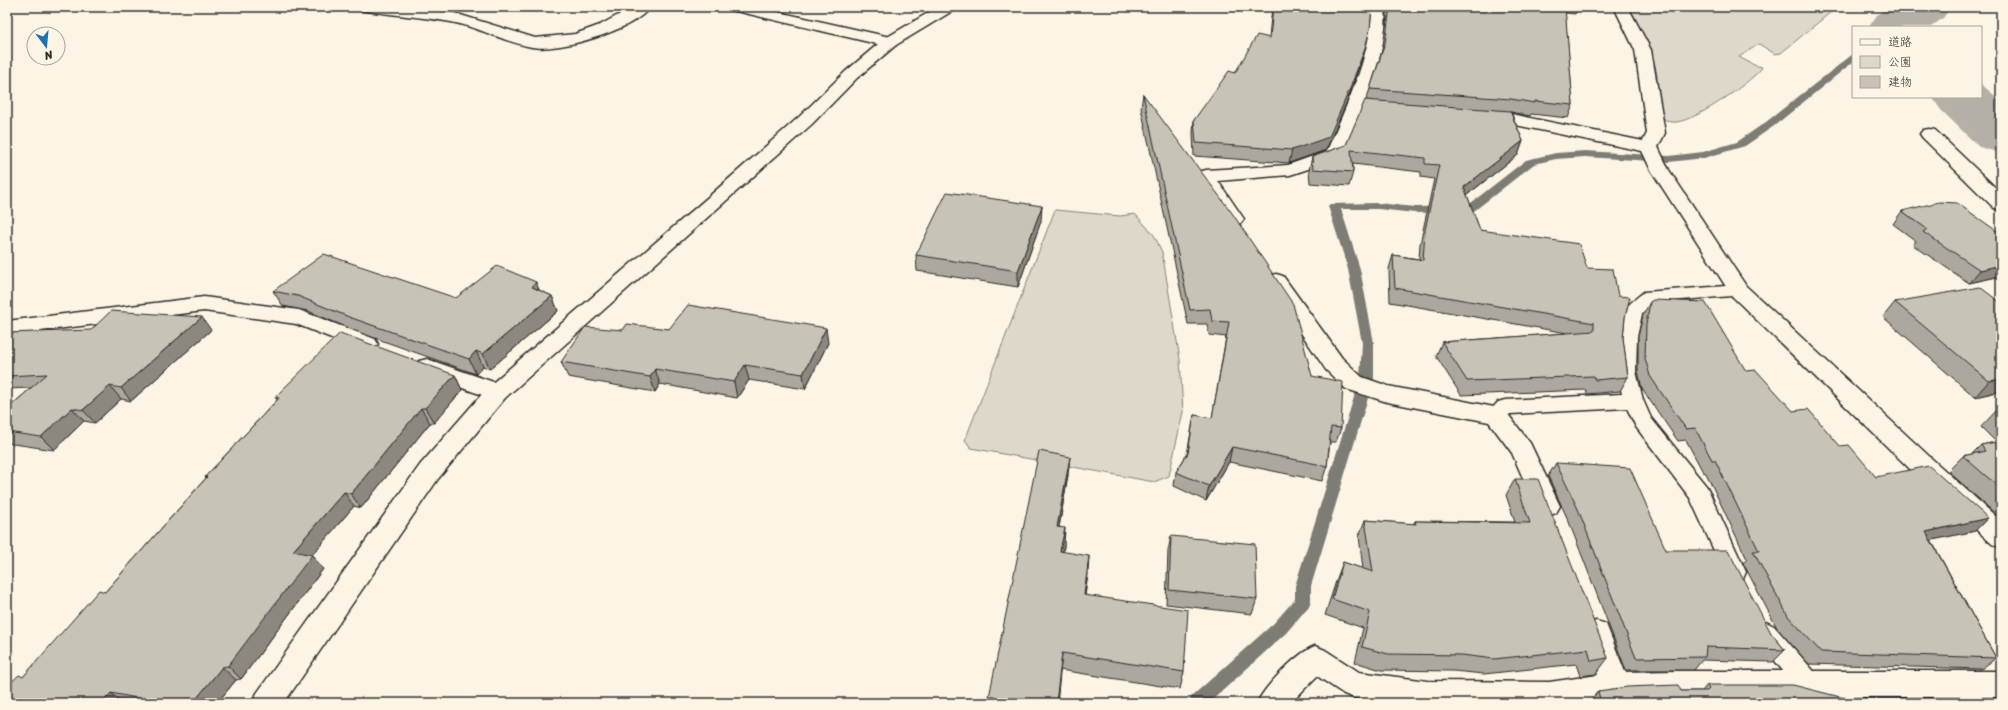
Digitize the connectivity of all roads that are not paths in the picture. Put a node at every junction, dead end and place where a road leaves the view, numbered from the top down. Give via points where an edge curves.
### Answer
1 (366, 7) edge
2 (643, 7) edge
3 (736, 7) edge
4 (949, 7) edge
5 (1378, 7) edge
6 (1621, 7) edge
7 (890, 42) junction
8 (1466, 115) edge
9 (1929, 134) dead end
10 (1649, 147) junction
11 (2001, 204) edge
12 (1244, 234) edge
13 (1266, 266) edge
14 (1739, 291) junction
15 (7, 328) edge
16 (386, 352) edge
17 (409, 360) edge
18 (497, 392) junction
19 (1633, 400) junction
20 (1496, 415) junction
21 (1555, 523) edge
22 (2001, 537) edge
23 (1744, 591) edge
24 (1588, 612) edge
25 (1758, 617) edge
26 (2001, 684) edge
27 (1810, 685) junction
28 (1616, 686) junction
29 (1679, 694) edge
30 (1888, 694) edge
31 (1551, 699) edge
32 (267, 703) edge
33 (1272, 703) edge

1 - 2 street via 454,18 534,43 545,43 573,40 604,30
3 - 7 street
4 - 7 street
5 - 12 street via 1381,13 1363,107 1335,154 1290,170 1206,176
6 - 10 street via 1643,50 1656,133
7 - 18 street via 744,176
8 - 10 street via 1506,118
9 - 11 street
10 - 14 street via 1660,170
13 - 20 street via 1334,364 1354,383 1387,394
14 - 19 lane via 1650,296 1633,312 1628,337 1626,371
14 - 22 street
15 - 16 street via 204,304 299,317
17 - 18 street
18 - 32 street via 430,472
19 - 20 lane via 1505,406
19 - 23 lane via 1643,422 1699,493
20 - 21 street via 1522,449
24 - 28 street
25 - 27 lane via 1768,637
26 - 30 street
27 - 29 street
27 - 30 street
28 - 29 street
28 - 31 street
31 - 33 street via 1428,694 1354,685 1315,659

